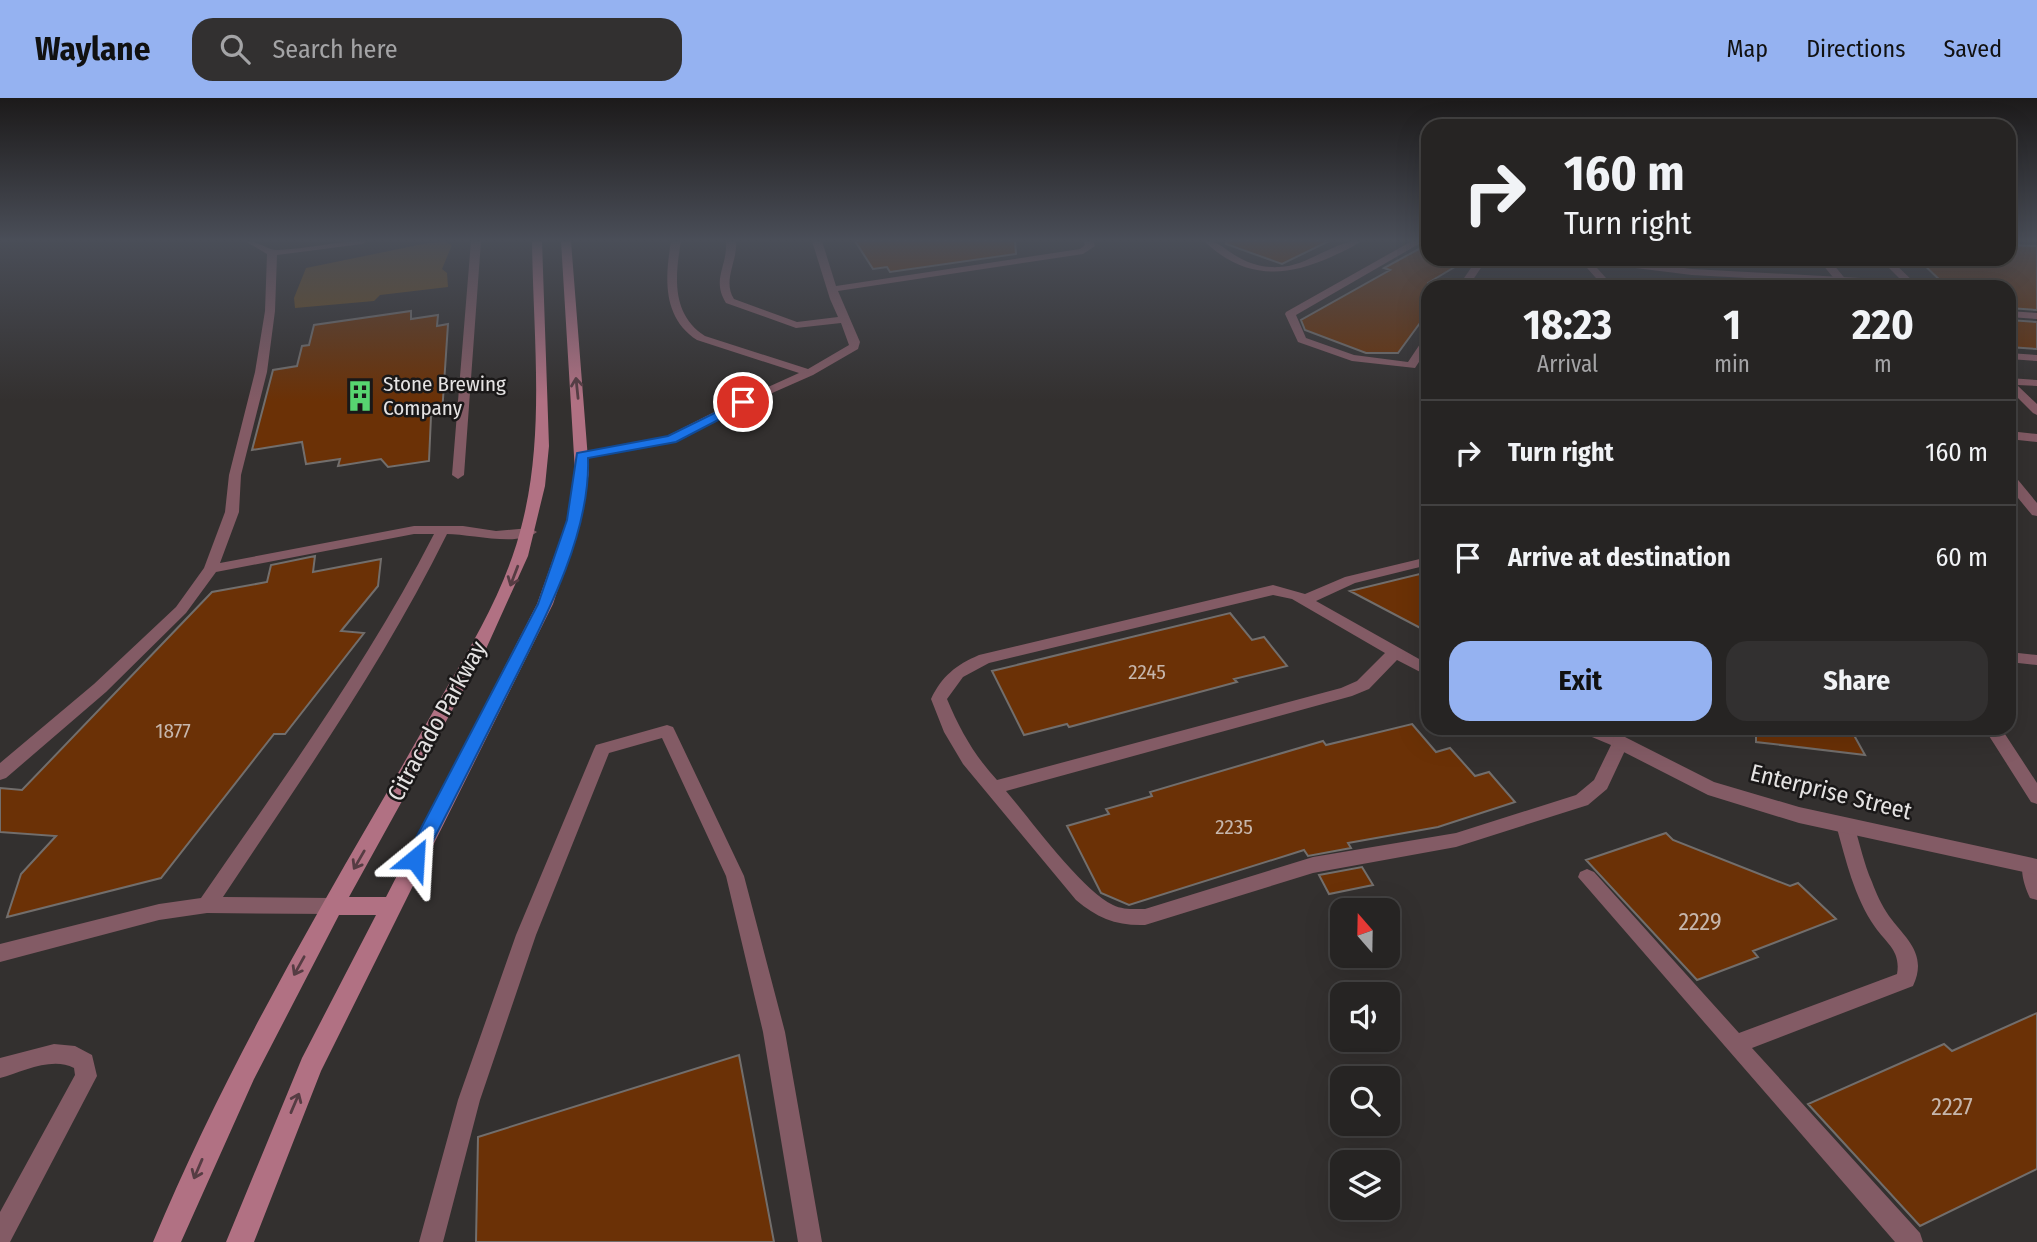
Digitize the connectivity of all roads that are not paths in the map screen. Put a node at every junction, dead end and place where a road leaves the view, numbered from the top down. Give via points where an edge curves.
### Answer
1 (271, 294) edge
2 (472, 294) edge
3 (538, 294) edge
4 (570, 294) edge
5 (674, 294) edge
6 (725, 294) edge
7 (835, 294) edge
8 (1325, 294) edge
9 (2016, 314) edge
10 (2037, 316) edge
11 (845, 319) junction
12 (1421, 351) edge
13 (2016, 356) edge
14 (2037, 358) edge
15 (809, 373) junction
16 (2016, 382) edge
17 (2037, 383) edge
18 (2016, 389) edge
19 (2037, 411) edge
20 (2016, 436) edge
21 (2037, 438) edge
22 (582, 456) junction
23 (458, 475) dead end
24 (2016, 486) edge
25 (2037, 512) edge
26 (443, 529) junction
27 (530, 532) junction
28 (1421, 563) edge
29 (211, 569) junction
30 (1305, 600) junction
31 (1394, 653) junction
32 (2016, 658) edge
33 (2037, 660) edge
34 (1421, 667) edge
35 (1604, 735) edge
36 (1997, 735) edge
37 (1621, 742) junction
38 (0, 773) edge
39 (993, 788) junction
40 (2037, 797) edge
41 (1845, 825) junction
42 (2034, 867) edge
43 (1587, 877) dead end
44 (2037, 892) edge
45 (207, 905) junction
46 (332, 906) junction
47 (390, 906) junction
48 (0, 953) edge
49 (1736, 1044) junction
50 (0, 1068) edge
51 (0, 1236) edge
52 (167, 1242) edge
53 (240, 1242) edge
54 (431, 1242) edge
55 (810, 1242) edge
56 (1911, 1242) edge

1 - 29 lane via 261,372 235,475 232,512
2 - 23 lane
3 - 27 main road, Citracado Parkway via 541,478
22 -> 4 main road, Citracado Parkway
5 - 15 lane via 678,319 685,329
6 - 11 lane via 730,301 796,325
7 - 11 lane
8 - 12 lane via 1290,314 1302,340 1352,358 1411,366
9 - 10 lane
11 - 15 lane via 854,347
13 - 14 lane
15 - 22 lane via 671,439
16 - 17 lane
18 - 19 lane
20 - 21 lane
22 - 47 main road, Citracado Parkway via 574,520 545,604
24 - 25 street
26 - 27 lane via 496,535
26 - 29 lane via 414,530
26 - 45 lane via 380,645
27 -> 46 main road, Citracado Parkway via 510,586 480,645
28 - 30 lane via 1350,580
29 - 38 lane via 181,610 100,688
30 - 31 lane
30 - 39 lane via 1285,591 1259,591 985,659 962,669 946,682 939,699 952,732
31 - 34 lane
31 - 39 lane via 1363,685 1346,692
32 - 33 lane
35 - 37 lane
36 - 40 lane
37 - 39 lane via 1601,784 1582,800 1456,840 1313,866 1145,917 1121,918 1101,910
37 - 41 street, Enterprise Street via 1708,788
41 - 42 street, Enterprise Street
41 - 49 lane via 1862,882 1909,962 1906,980
42 - 44 lane
43 - 49 lane
45 - 46 lane
45 - 48 lane via 159,912
46 - 47 main road
46 -> 52 main road, Citracado Parkway via 208,1147
53 -> 47 main road, Citracado Parkway via 311,1066
49 - 56 lane
50 - 51 lane via 53,1053 74,1054 84,1062 86,1076
54 - 55 lane via 469,1100 526,935 603,749 667,731 735,876 774,1032

